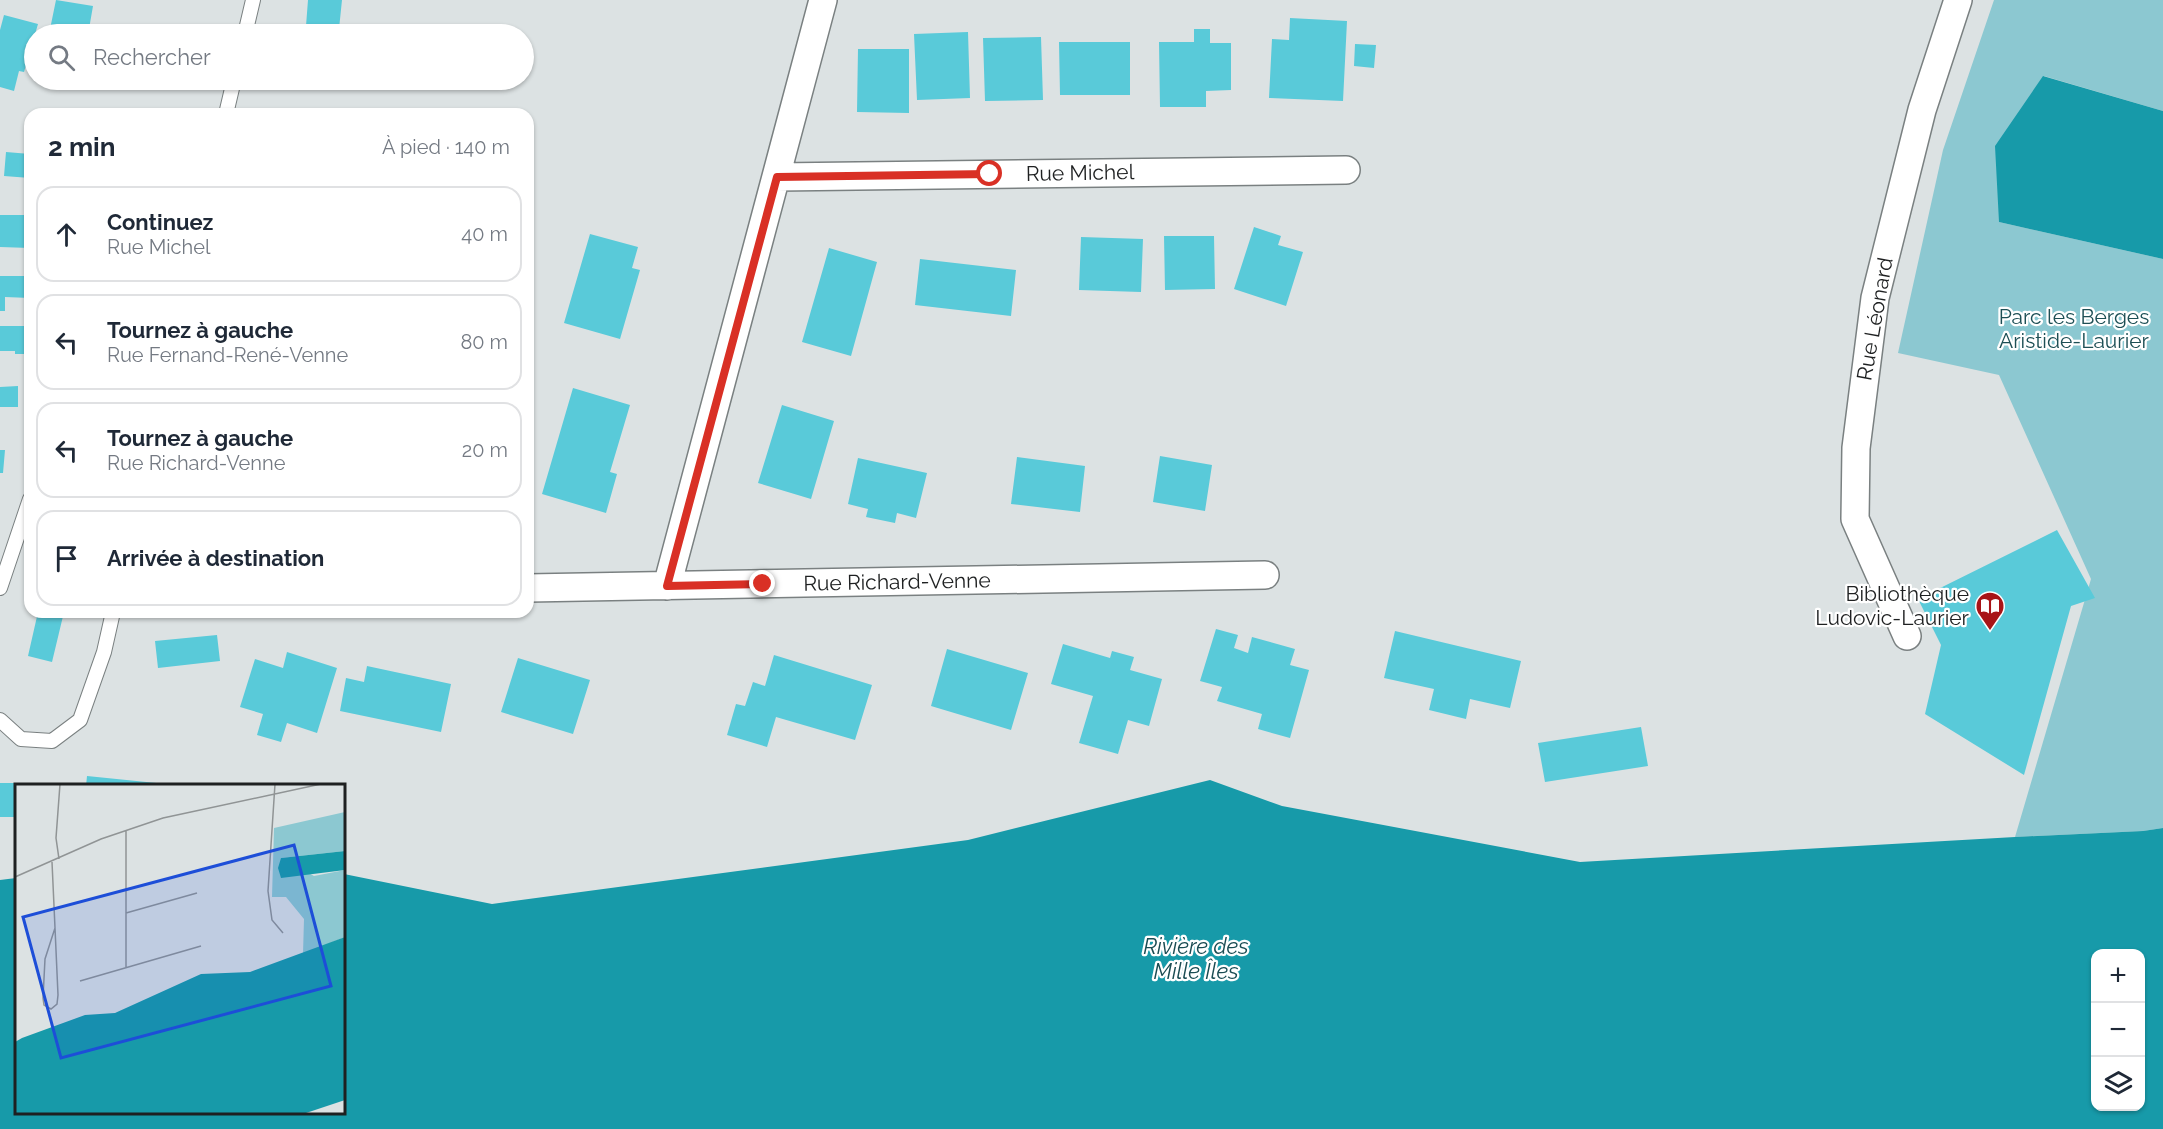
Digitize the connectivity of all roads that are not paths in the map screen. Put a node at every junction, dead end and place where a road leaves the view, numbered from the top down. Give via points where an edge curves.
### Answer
1 (253, 0) edge
2 (823, 0) edge
3 (1958, 0) edge
4 (247, 24) edge
5 (232, 90) edge
6 (227, 108) edge
7 (1346, 170) dead end
8 (777, 177) junction
9 (24, 517) edge
10 (1265, 575) dead end
11 (667, 586) junction
12 (0, 588) edge
13 (534, 588) edge
14 (112, 618) edge
15 (1907, 636) dead end
16 (0, 720) edge

1 - 4 lane
2 - 8 street
3 - 15 street, Rue Léonard via 1922,110 1875,298 1856,448 1855,519
5 - 6 lane
7 - 8 street, Rue Michel
8 - 11 street
9 - 12 lane
10 - 11 street, Rue Richard-Venne
11 - 13 street, Rue Richard-Venne
14 - 16 lane via 80,720 52,741 21,739

